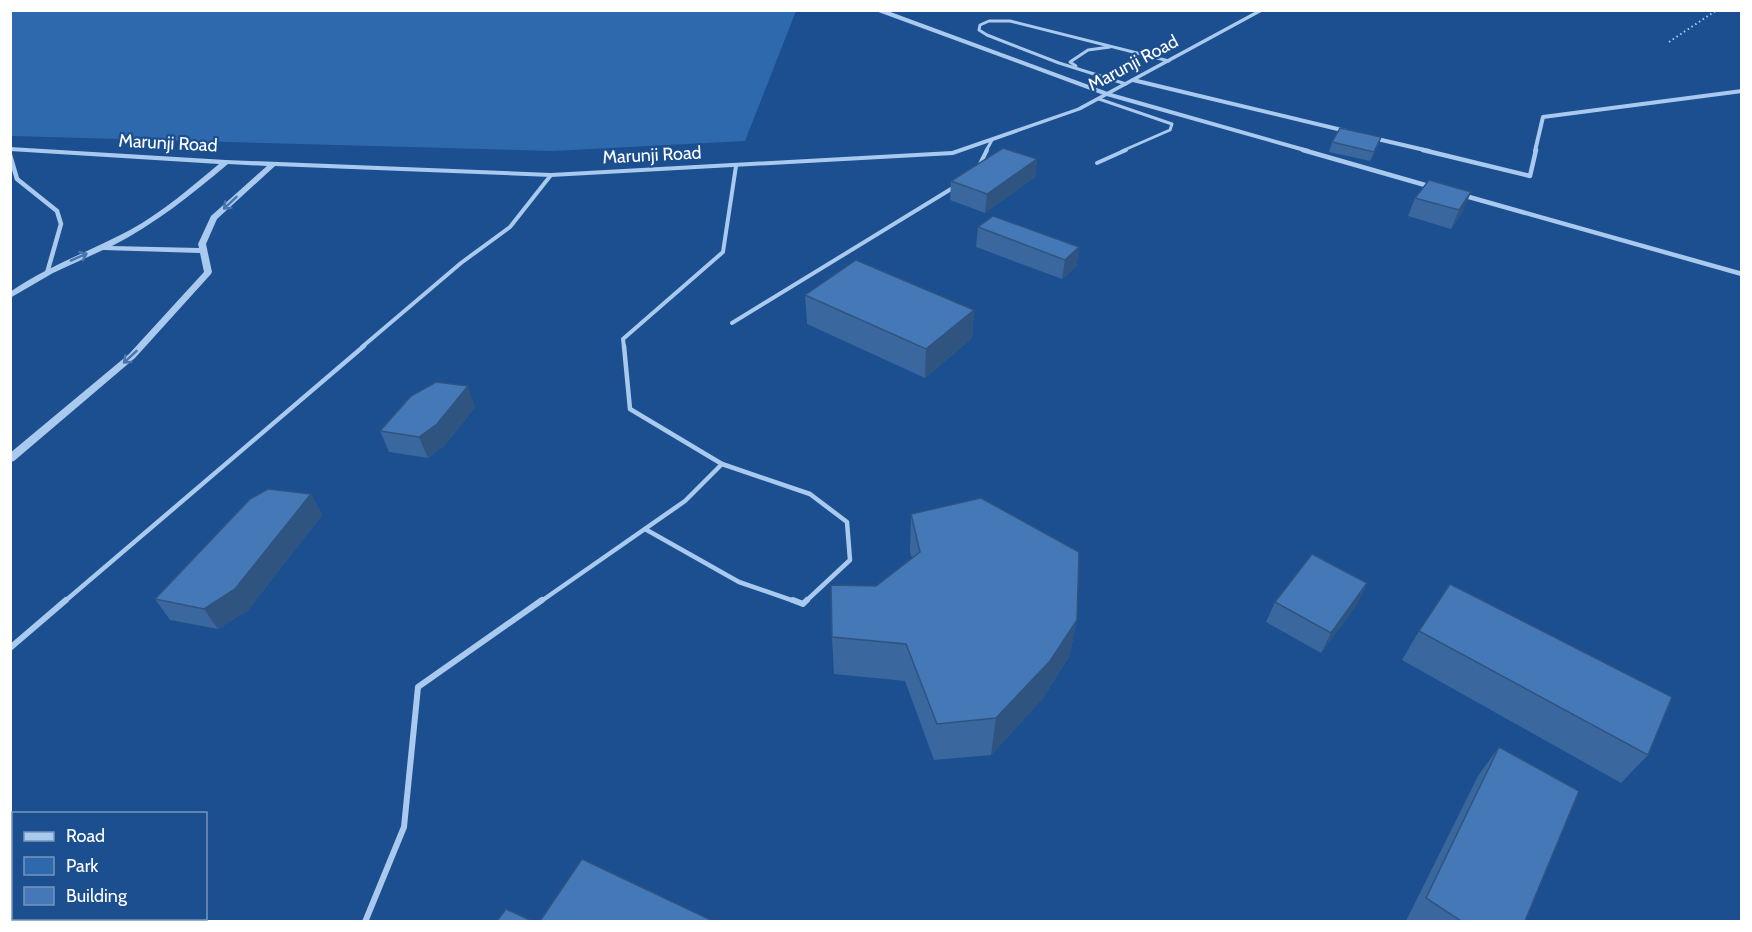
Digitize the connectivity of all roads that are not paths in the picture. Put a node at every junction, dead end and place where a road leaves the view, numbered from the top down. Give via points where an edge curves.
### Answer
1 (879, 10) edge
2 (1263, 10) edge
3 (1118, 47) junction
4 (1169, 61) junction
5 (1081, 69) junction
6 (1129, 82) junction
7 (1742, 91) edge
8 (1107, 94) junction
9 (1099, 99) junction
10 (1349, 132) edge
11 (1371, 138) edge
12 (992, 140) junction
13 (10, 150) edge
14 (10, 155) edge
15 (226, 162) junction
16 (1097, 163) dead end
17 (273, 164) junction
18 (736, 166) junction
19 (976, 169) edge
20 (551, 175) junction
21 (960, 183) edge
22 (1442, 190) edge
23 (1454, 193) edge
24 (99, 248) junction
25 (203, 251) junction
26 (47, 273) junction
27 (1742, 274) edge
28 (10, 296) edge
29 (732, 323) dead end
30 (10, 459) edge
31 (722, 464) junction
32 (645, 529) junction
33 (10, 648) edge
34 (365, 921) edge

1 - 8 street
2 - 4 street, Marunji Road
3 - 4 lane
3 - 5 lane via 1089,48 1078,54 1070,62
3 - 5 lane via 1010,21 980,25 978,30 987,35
4 - 6 street, Marunji Road
5 - 6 lane
6 - 8 street, Marunji Road
6 - 10 street
7 - 11 street via 1543,117 1530,176
8 - 9 street, Marunji Road
8 - 22 street
9 - 12 street, Marunji Road
9 - 16 lane via 1172,124 1170,130
12 - 18 street, Marunji Road via 953,153
12 - 19 lane
13 - 15 street, Marunji Road
14 - 26 street via 17,180 57,211 61,224
15 - 17 street, Marunji Road
15 - 24 street via 178,202 123,238
17 - 20 street, Marunji Road
17 -> 25 street via 214,218 202,244
18 - 20 street, Marunji Road
18 - 31 lane via 723,252 623,339 630,409
20 - 33 lane via 510,227 461,263
21 - 29 lane
23 - 27 street
24 - 25 street
26 -> 24 street
25 -> 30 street via 208,272 132,356
26 - 28 street
31 - 32 lane via 685,501
31 - 32 lane via 810,494 847,522 850,560 803,604 739,582
32 - 34 lane via 418,687 404,827

